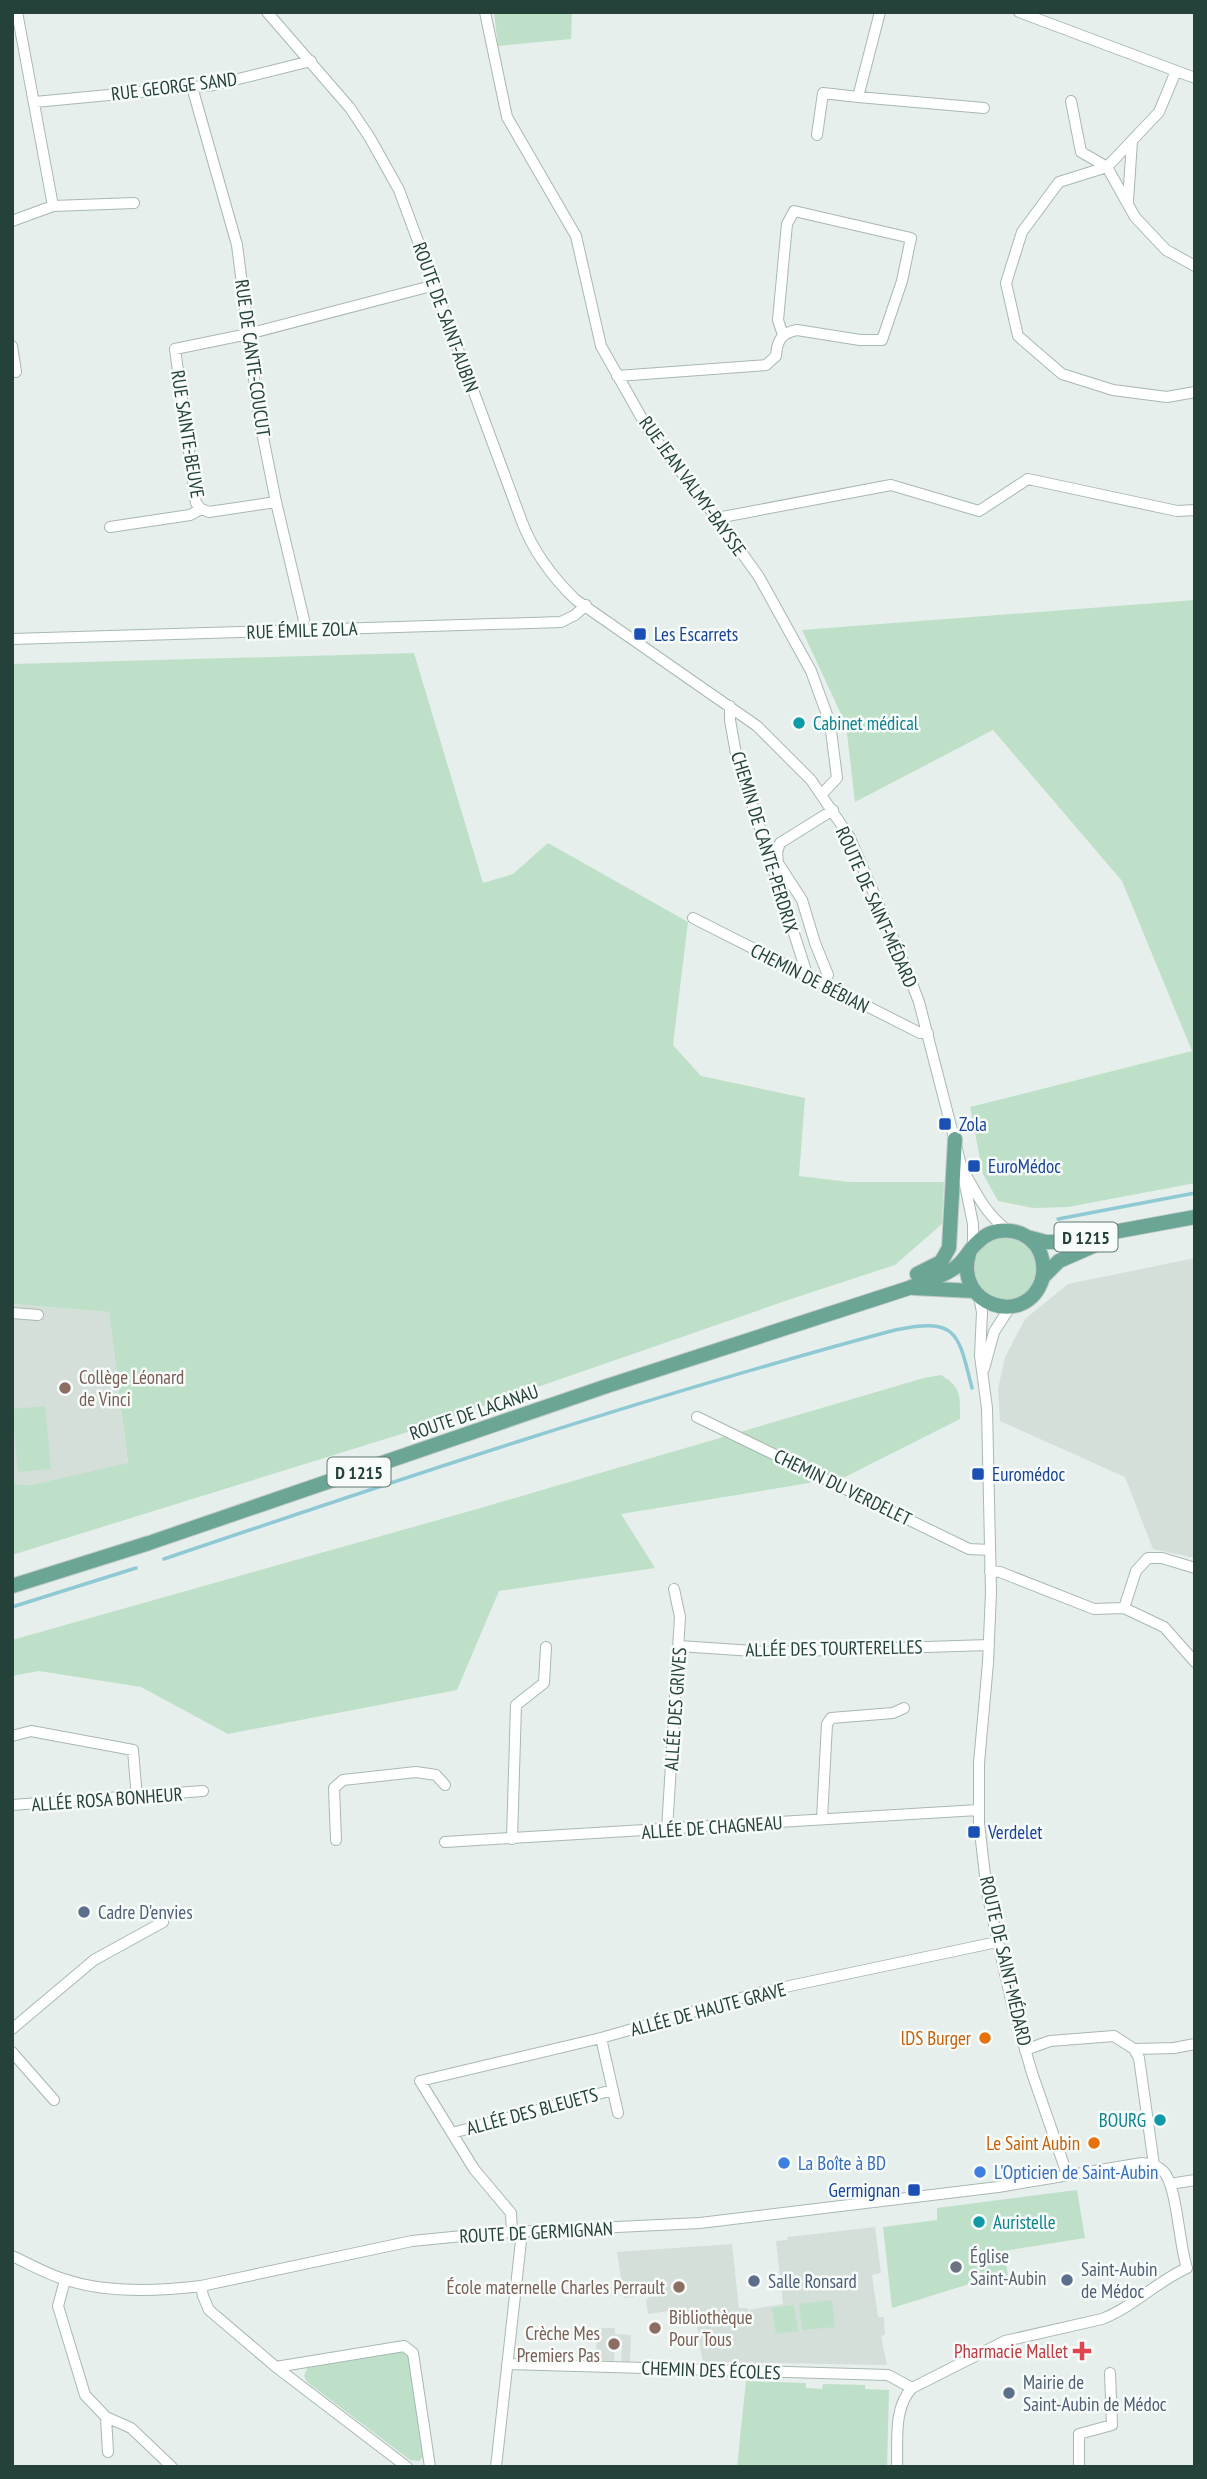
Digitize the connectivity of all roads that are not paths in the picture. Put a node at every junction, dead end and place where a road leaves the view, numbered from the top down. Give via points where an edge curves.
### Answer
1 (17, 12) edge
2 (267, 12) edge
3 (485, 12) edge
4 (880, 12) edge
5 (1019, 12) edge
6 (311, 61) junction
7 (1176, 71) junction
8 (1195, 78) edge
9 (192, 87) junction
10 (858, 97) junction
11 (35, 102) junction
12 (1071, 102) dead end
13 (984, 108) dead end
14 (817, 135) dead end
15 (1132, 141) junction
16 (1107, 167) junction
17 (134, 203) dead end
18 (1128, 204) junction
19 (53, 206) junction
20 (12, 221) edge
21 (1195, 266) edge
22 (435, 285) junction
23 (248, 334) junction
24 (783, 335) junction
25 (12, 346) edge
26 (16, 372) dead end
27 (618, 376) junction
28 (1195, 392) edge
29 (276, 502) junction
30 (201, 509) junction
31 (1195, 510) edge
32 (717, 518) junction
33 (110, 527) dead end
34 (586, 606) junction
35 (611, 625) joint
36 (301, 630) junction
37 (12, 639) edge
38 (730, 706) junction
39 (822, 794) junction
40 (833, 810) junction
41 (693, 918) dead end
42 (828, 975) dead end
43 (808, 977) junction
44 (928, 1033) junction
45 (955, 1139) junction
46 (961, 1165) junction
47 (1195, 1217) edge
48 (1145, 1227) junction
49 (1007, 1230) junction
50 (1027, 1237) junction
51 (971, 1251) junction
52 (1042, 1278) junction
53 (909, 1288) junction
54 (976, 1294) junction
55 (1010, 1307) junction
56 (12, 1313) edge
57 (38, 1315) dead end
58 (816, 1317) junction
59 (983, 1375) junction
60 (697, 1417) dead end
61 (990, 1550) junction
62 (1195, 1568) edge
63 (990, 1571) junction
64 (12, 1586) edge
65 (674, 1589) dead end
66 (1124, 1608) junction
67 (989, 1645) junction
68 (679, 1646) junction
69 (546, 1647) dead end
70 (1195, 1662) edge
71 (904, 1707) dead end
72 (12, 1736) edge
73 (445, 1785) dead end
74 (203, 1791) dead end
75 (137, 1798) junction
76 (12, 1805) edge
77 (978, 1810) junction
78 (822, 1819) junction
79 (667, 1830) junction
80 (512, 1839) junction
81 (336, 1840) dead end
82 (445, 1842) dead end
83 (163, 1922) dead end
84 (997, 1942) junction
85 (12, 2029) edge
86 (601, 2038) junction
87 (1195, 2044) edge
88 (1134, 2049) junction
89 (1025, 2050) junction
90 (12, 2052) edge
91 (613, 2091) junction
92 (54, 2100) dead end
93 (618, 2113) dead end
94 (452, 2133) junction
95 (1154, 2165) junction
96 (1067, 2174) junction
97 (1195, 2180) edge
98 (1170, 2184) junction
99 (517, 2232) junction
100 (12, 2256) edge
101 (1191, 2271) edge
102 (65, 2280) junction
103 (201, 2286) junction
104 (507, 2364) junction
105 (276, 2367) junction
106 (1110, 2373) dead end
107 (912, 2388) junction
108 (106, 2417) junction
109 (108, 2452) dead end
110 (172, 2467) edge
111 (407, 2467) edge
112 (430, 2467) edge
113 (496, 2467) edge
114 (897, 2467) edge
115 (1079, 2467) edge

1 - 11 street
2 - 6 street, ROUTE DE SAINT-AUBIN
3 - 27 street, RUE JEAN VALMY-BAYSSE via 507,117 576,236 601,346
4 - 10 street
5 - 7 street
6 - 9 street, RUE GEORGE SAND
6 - 22 street, ROUTE DE SAINT-AUBIN via 350,108 385,164
7 - 8 street
7 - 15 street via 1159,113
9 - 11 street, RUE GEORGE SAND
9 - 23 street, RUE DE CANTE-COUCUT via 237,245
10 - 13 street
10 - 14 street via 823,93
11 - 19 street
12 - 16 street via 1081,152
15 - 16 street
15 - 18 street
16 - 18 street
16 - 28 street via 1059,182 1022,232 1006,283 1018,336 1062,374 1113,390 1167,397
17 - 19 street
18 - 21 street via 1167,250
19 - 20 street
22 - 23 street
22 - 34 street, ROUTE DE SAINT-AUBIN via 529,538 555,578
23 - 29 street, RUE DE CANTE-COUCUT
23 - 30 street, RUE SAINTE-BEUVE via 175,349 196,503
24 - 24 street via 797,330 882,340 911,238 793,211 787,224 778,320
24 - 27 street via 776,356 766,365
25 - 26 street
27 - 32 street, RUE JEAN VALMY-BAYSSE via 649,431
29 - 30 street, RUE SAINTE-BEUVE via 209,512
29 - 36 street, RUE DE CANTE-COUCUT via 304,620
30 - 33 street, RUE SAINTE-BEUVE via 190,515
31 - 32 street via 1177,511 1027,479 979,511 891,485
32 - 39 street, RUE JEAN VALMY-BAYSSE via 759,577 811,671 830,723 836,778
34 - 35 street, ROUTE DE SAINT-AUBIN
34 - 36 street, RUE ÉMILE ZOLA via 561,622
35 - 38 street, ROUTE DE SAINT-MÉDARD
36 - 37 street, RUE ÉMILE ZOLA
38 - 39 street, ROUTE DE SAINT-MÉDARD via 757,726
38 - 43 street, CHEMIN DE CANTE-PERDRIX via 736,754
39 - 40 street, ROUTE DE SAINT-MÉDARD
40 - 42 street via 780,843 777,852 778,863 802,900
40 - 44 street, ROUTE DE SAINT-MÉDARD via 869,878
41 - 43 street, CHEMIN DE BÉBIAN
43 - 44 street, CHEMIN DE BÉBIAN
44 - 45 street, ROUTE DE SAINT-MÉDARD
45 - 46 street, ROUTE DE SAINT-MÉDARD
45 - 58 main road via 946,1256 933,1268
46 - 49 street, ROUTE DE SAINT-MÉDARD via 980,1203
46 - 51 street, ROUTE DE SAINT-MÉDARD via 973,1224
47 - 48 main road, D 1215
48 - 50 main road, D 1215 via 1059,1242
48 - 52 main road, D 1215 via 1073,1253
49 - 50 main road
49 - 51 main road, ROUTE DE LACANAU via 986,1235
50 - 52 main road via 1040,1254
51 - 53 main road, ROUTE DE LACANAU / D 1215 via 950,1271
51 - 54 main road via 967,1273
52 - 55 main road via 1034,1293
53 - 54 main road, ROUTE DE LACANAU / D 1215
53 - 58 main road, ROUTE DE LACANAU / D 1215
54 - 55 main road, ROUTE DE LACANAU via 994,1305
54 - 59 street, ROUTE DE SAINT-MÉDARD via 982,1312
55 - 59 street, ROUTE DE SAINT-MÉDARD via 994,1332
56 - 57 street
58 - 64 main road, ROUTE DE LACANAU / D 1215
59 - 61 street, ROUTE DE SAINT-MÉDARD
60 - 61 street, CHEMIN DU VERDELET via 969,1549
61 - 63 street, ROUTE DE SAINT-MÉDARD
62 - 66 street via 1148,1558 1136,1571
63 - 66 street via 1094,1609
63 - 67 street, ROUTE DE SAINT-MÉDARD
65 - 68 street, ALLÉE DES GRIVES via 680,1617
66 - 70 street via 1164,1627
67 - 68 street, ALLÉE DES TOURTERELLES via 769,1652
67 - 77 street, ROUTE DE SAINT-MÉDARD
68 - 79 street, ALLÉE DES GRIVES
69 - 80 street via 544,1683 516,1705
71 - 78 street via 893,1713 831,1718
72 - 75 street via 31,1731 133,1750
73 - 81 street via 436,1775 416,1772 343,1780 334,1788
74 - 75 street, ALLÉE ROSA BONHEUR
75 - 76 street, ALLÉE ROSA BONHEUR
77 - 78 street, ALLÉE DE CHAGNEAU
77 - 84 street, ROUTE DE SAINT-MÉDARD
78 - 79 street, ALLÉE DE CHAGNEAU
79 - 80 street, ALLÉE DE CHAGNEAU
80 - 82 street, ALLÉE DE CHAGNEAU
83 - 85 street via 94,1960
84 - 86 street, ALLÉE DE HAUTE GRAVE via 766,1991
84 - 89 street, ROUTE DE SAINT-MÉDARD
86 - 91 street, ALLÉE DES BLEUETS
86 - 94 street, ALLÉE DE HAUTE GRAVE via 421,2081
87 - 88 street
88 - 89 street via 1114,2036 1049,2041
88 - 95 street
89 - 96 street, ROUTE DE SAINT-MÉDARD
90 - 92 street
91 - 93 street, ALLÉE DES BLEUETS
91 - 94 street, ALLÉE DES BLEUETS
94 - 99 street via 474,2169 511,2213
95 - 96 street
95 - 98 street
96 - 99 street, ROUTE DE GERMIGNAN via 700,2224
97 - 98 street
98 - 101 street via 1182,2255
99 - 103 street, ROUTE DE GERMIGNAN via 411,2241
99 - 104 street
100 - 102 street, ROUTE DE GERMIGNAN
101 - 107 street via 1163,2280 1114,2314 1005,2341
102 - 103 street, ROUTE DE GERMIGNAN via 144,2289
102 - 108 street via 58,2306 85,2395
103 - 105 street via 209,2311
104 - 107 street, CHEMIN DES ÉCOLES via 888,2375
104 - 113 street
105 - 111 street
105 - 112 street via 404,2346 413,2353
106 - 115 street via 1112,2425 1079,2434
107 - 114 street via 899,2412
108 - 109 street
108 - 110 street via 131,2428

